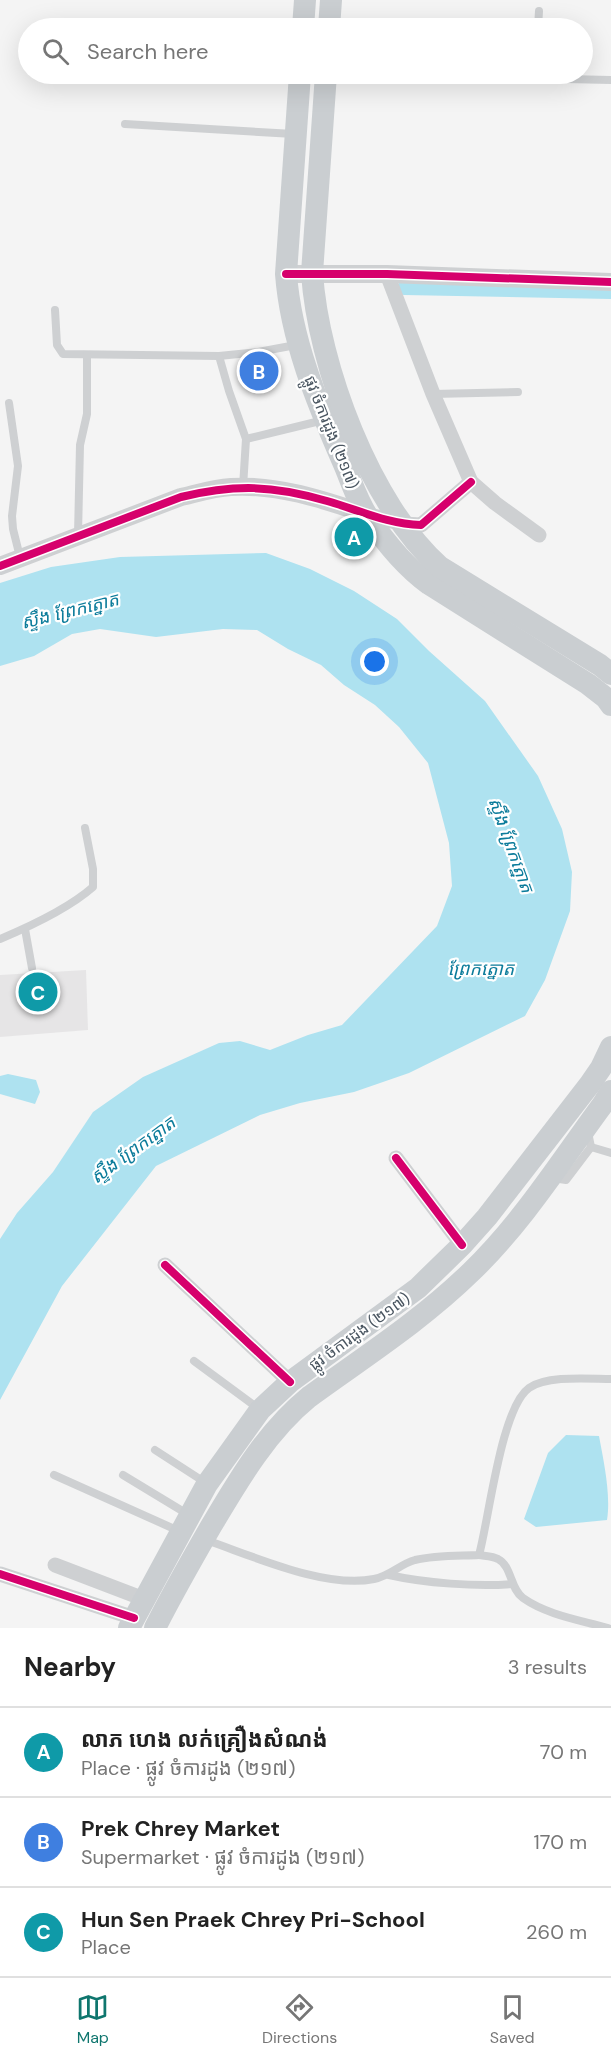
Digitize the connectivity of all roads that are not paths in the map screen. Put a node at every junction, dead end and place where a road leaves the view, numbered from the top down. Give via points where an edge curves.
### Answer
1 (305, 0) edge
2 (331, 0) edge
3 (539, 11) dead end
4 (304, 18) edge
5 (330, 18) edge
6 (539, 18) edge
7 (593, 79) edge
8 (611, 80) edge
9 (299, 84) edge
10 (325, 84) edge
11 (125, 124) dead end
12 (296, 134) junction
13 (312, 273) junction
14 (286, 274) junction
15 (387, 274) junction
16 (611, 282) edge
17 (56, 310) dead end
18 (299, 345) junction
19 (87, 355) junction
20 (219, 356) junction
21 (518, 392) dead end
22 (433, 394) junction
23 (9, 403) dead end
24 (324, 420) junction
25 (246, 438) junction
26 (471, 482) junction
27 (243, 487) junction
28 (366, 514) junction
29 (403, 524) junction
30 (78, 535) junction
31 (539, 535) dead end
32 (20, 557) junction
33 (0, 566) edge
34 (611, 674) edge
35 (611, 705) edge
36 (85, 828) dead end
37 (25, 929) junction
38 (0, 939) edge
39 (32, 969) dead end
40 (611, 1047) edge
41 (606, 1069) edge
42 (611, 1091) edge
43 (589, 1136) junction
44 (611, 1154) edge
45 (396, 1158) dead end
46 (462, 1245) junction
47 (165, 1265) dead end
48 (194, 1361) dead end
49 (611, 1378) edge
50 (290, 1382) junction
51 (261, 1410) junction
52 (155, 1450) dead end
53 (54, 1474) dead end
54 (123, 1474) dead end
55 (207, 1484) junction
56 (185, 1523) junction
57 (203, 1539) junction
58 (479, 1555) junction
59 (55, 1565) dead end
60 (0, 1574) edge
61 (389, 1575) junction
62 (512, 1584) junction
63 (136, 1615) edge
64 (155, 1628) edge
65 (608, 1628) edge

1 - 4 main road
2 - 5 main road
3 - 6 lane
7 - 8 lane
9 - 12 main road, ផ្លូវ ចំការដូង (២១៧)
10 - 13 main road, ផ្លូវ ចំការដូង (២១៧)
11 - 12 lane
12 - 14 main road, ផ្លូវ ចំការដូង (២១៧)
13 - 14 street
13 - 15 street
13 - 29 main road, ផ្លូវ ចំការដូង (២១៧) via 313,297 340,399 368,466
14 - 18 main road, ផ្លូវ ចំការដូង (២១៧)
15 - 16 street
15 - 22 street
17 - 19 lane via 59,350 63,354
18 - 20 lane
18 - 24 main road, ផ្លូវ ចំការដូង (២១៧)
19 - 20 lane
19 - 30 lane
20 - 25 lane
21 - 22 lane
22 - 26 street
23 - 32 lane via 18,466 12,516
24 - 25 lane
24 - 28 main road, ផ្លូវ ចំការដូង (២១៧)
25 - 27 lane
26 - 29 street via 421,525
26 - 31 street
27 - 28 street via 283,491
27 - 30 street via 181,497
28 - 29 street
28 - 35 main road, ផ្លូវ ចំការដូង (២១៧) via 409,569 588,684
29 - 34 main road, ផ្លូវ ចំការដូង (២១៧) via 423,552 440,567
30 - 32 street
32 - 33 street
36 - 37 lane via 93,887 79,900
37 - 38 lane
37 - 39 lane
40 - 41 main road, ផ្លូវ ចំការដូង (២១៧)
41 - 46 main road, ផ្លូវ ចំការដូង (២១៧)
42 - 43 main road, ផ្លូវ ចំការដូង (២១៧)
43 - 44 lane
43 - 57 main road, ផ្លូវ ចំការដូង (២១៧) via 549,1177 505,1236 471,1272 432,1307 290,1413 233,1489
45 - 46 street
46 - 50 main road, ផ្លូវ ចំការដូង (២១៧) via 418,1288
47 - 50 street
48 - 51 lane
49 - 58 lane via 563,1378 530,1387 518,1400 505,1435
50 - 51 main road, ផ្លូវ ចំការដូង (២១៧)
51 - 55 main road, ផ្លូវ ចំការដូង (២១៧)
52 - 55 lane
53 - 56 lane
54 - 56 lane
55 - 56 main road, ផ្លូវ ចំការដូង (២១៧)
56 - 63 main road, ផ្លូវ ចំការដូង (២១៧)
57 - 61 lane via 302,1573 344,1580 374,1580
57 - 64 main road, ផ្លូវ ចំការដូង (២១៧)
58 - 61 lane via 415,1560
58 - 62 lane via 498,1559 505,1565
59 - 63 street
60 - 63 street
61 - 62 lane
62 - 65 lane via 520,1596 541,1609

